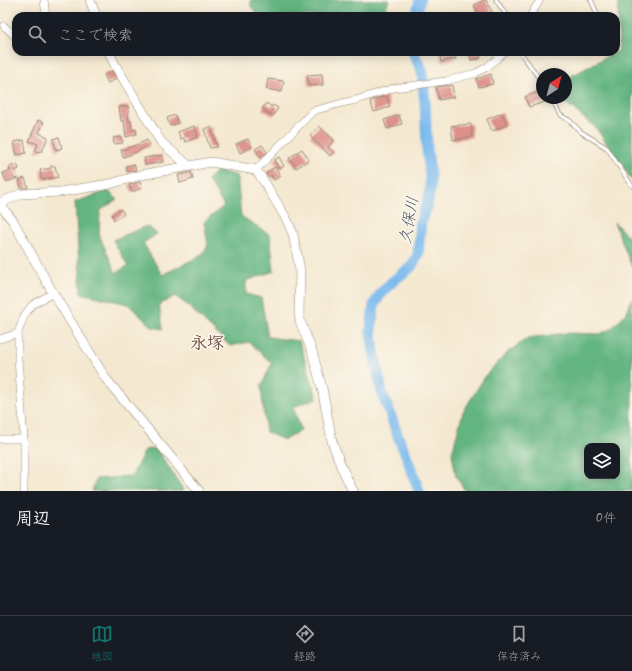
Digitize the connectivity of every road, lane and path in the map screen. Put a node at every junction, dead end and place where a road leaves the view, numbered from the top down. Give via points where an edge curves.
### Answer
1 (44, 0) edge
2 (90, 0) edge
3 (496, 0) edge
4 (540, 0) edge
5 (591, 0) edge
6 (46, 12) edge
7 (94, 12) edge
8 (505, 12) edge
9 (532, 12) edge
10 (596, 12) edge
11 (4, 26) dead end
12 (12, 33) edge
13 (111, 56) edge
14 (500, 56) edge
15 (523, 56) edge
16 (536, 74) edge
17 (554, 104) edge
18 (189, 166) junction
19 (256, 170) junction
20 (632, 186) edge
21 (0, 204) edge
22 (53, 293) junction
23 (18, 333) junction
24 (0, 339) edge
25 (0, 439) edge
26 (24, 439) junction
27 (24, 491) edge
28 (199, 491) edge
29 (353, 491) edge

1 - 6 street
2 - 7 street
3 - 8 lane
4 - 9 street
5 - 10 lane
11 - 12 street
13 - 18 street via 161,142
14 - 19 street via 476,73 430,84 394,88 313,111
15 - 16 lane
17 - 20 lane via 560,115 607,148
18 - 19 street via 211,162
18 - 21 street via 110,184 60,192 21,194
19 - 29 street via 280,207 293,234 300,270 300,321 312,350 332,441
21 - 22 street via 13,221
22 - 23 street via 32,305 24,316
22 - 28 street via 106,379
23 - 24 street
23 - 26 street
25 - 26 street
26 - 27 street

